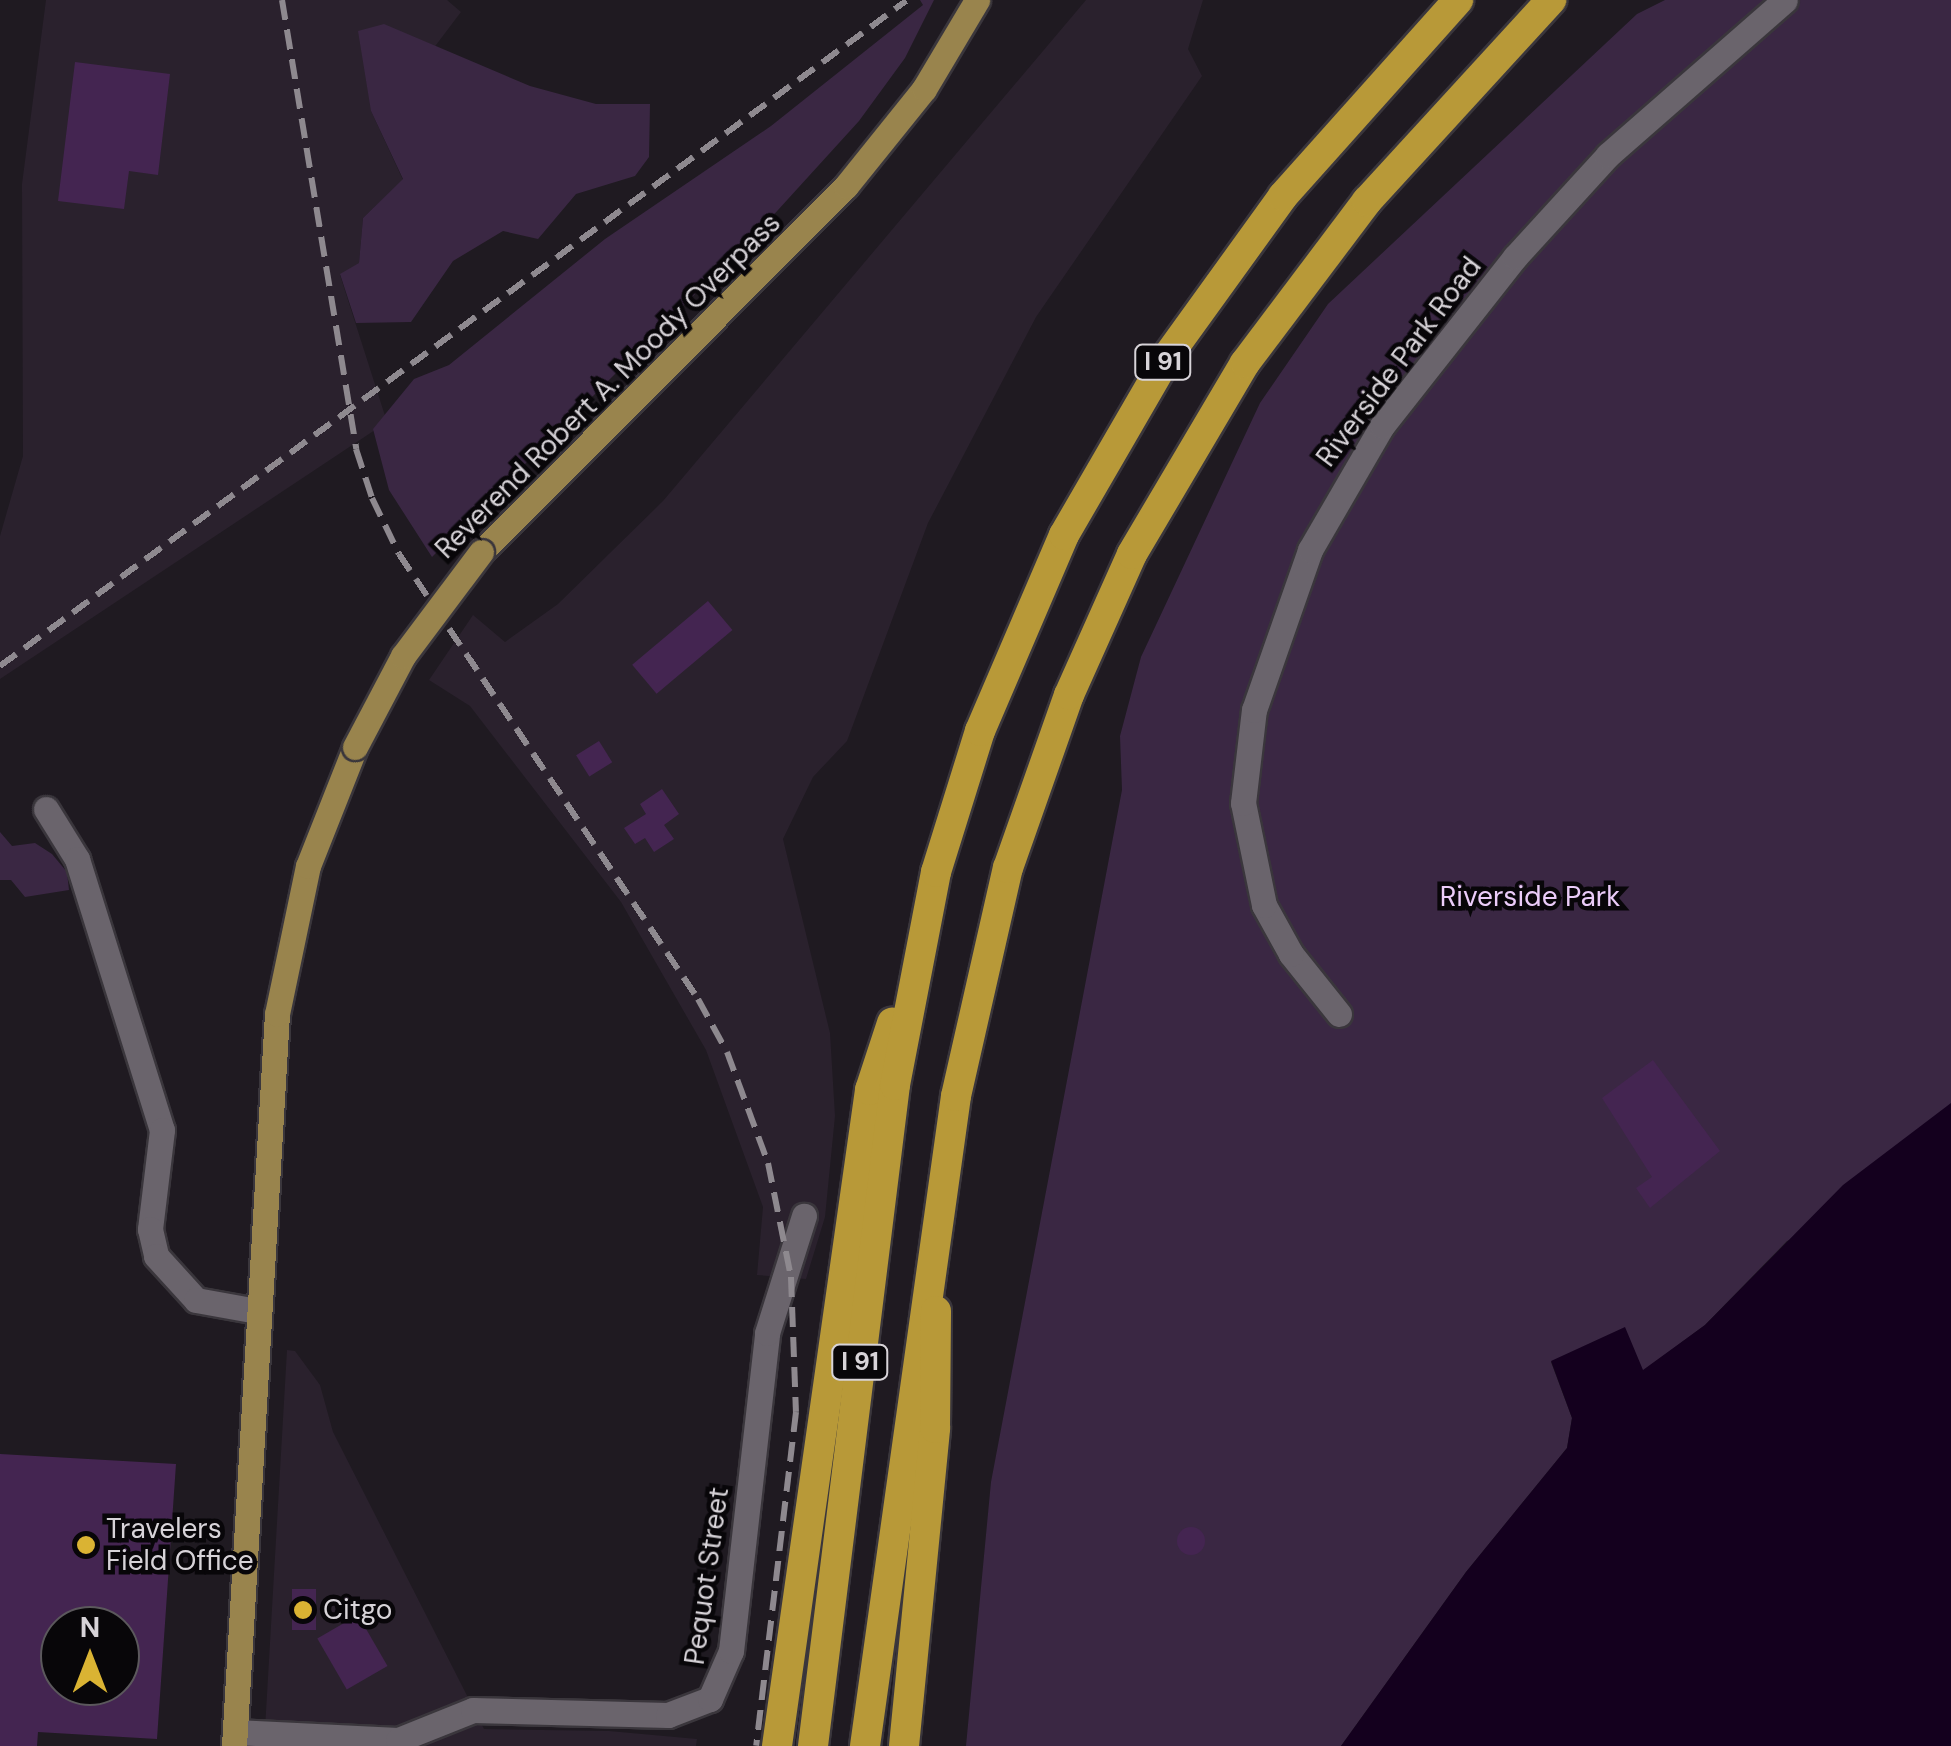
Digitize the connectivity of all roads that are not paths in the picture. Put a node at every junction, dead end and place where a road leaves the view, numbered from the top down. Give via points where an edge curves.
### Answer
1 (976, 0) edge
2 (1458, 0) edge
3 (1551, 0) edge
4 (1785, 0) edge
5 (46, 808) dead end
6 (913, 980) junction
7 (1339, 1014) dead end
8 (804, 1216) dead end
9 (929, 1258) junction
10 (257, 1310) junction
11 (912, 1689) junction
12 (234, 1739) edge
13 (777, 1746) edge
14 (814, 1746) edge
15 (866, 1746) edge
16 (904, 1746) edge
17 (915, 1746) edge

1 - 10 main road, Reverend Robert A. Moody Overpass, bridge via 924,88 846,186 481,552 403,656 355,746 308,866 280,986
2 - 6 highway, I 91 via 1241,249 1107,455 1042,582 980,730 950,818
3 - 9 highway, I 91 via 1317,263 1220,400 1132,554 1068,695 1008,868 966,1042
4 - 7 street, Riverside Park Road via 1608,155 1515,257 1382,426 1310,550 1254,710 1242,803 1253,872 1270,917
5 - 10 street via 76,859 162,1130 150,1229 156,1256 196,1300
6 - 13 highway via 870,1090
6 - 14 highway, I 91 via 888,1134
8 - 12 street, Pequot Street via 768,1326 730,1651 710,1699 668,1716 473,1710 398,1740
9 - 11 highway via 938,1393
9 - 15 highway, I 91
10 - 12 main road, Reverend Robert A. Moody Overpass
11 - 16 highway
11 - 17 highway

